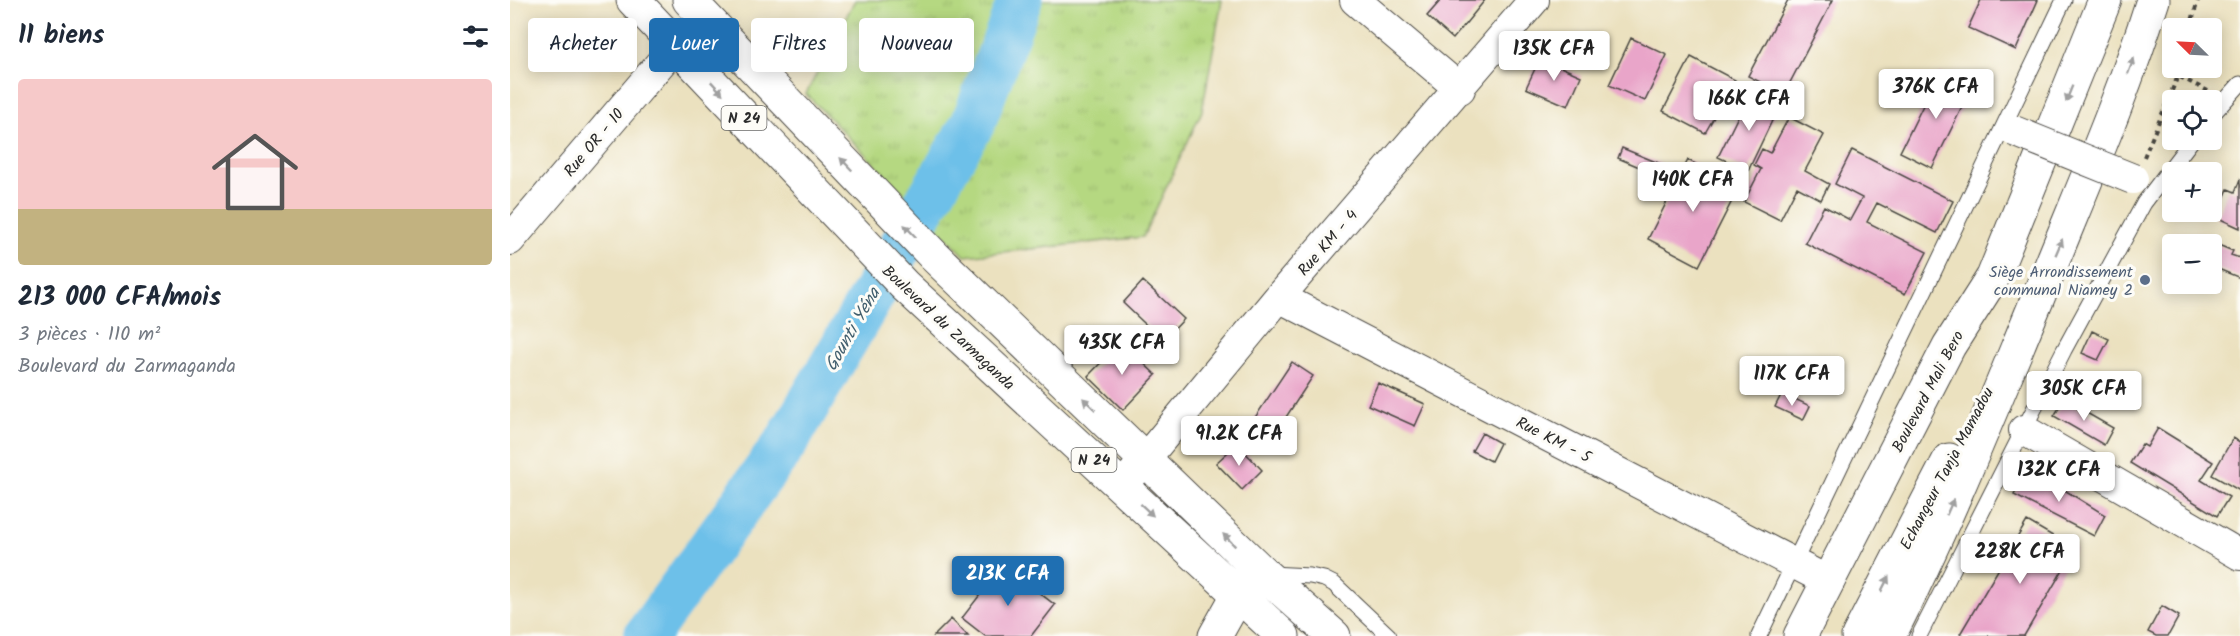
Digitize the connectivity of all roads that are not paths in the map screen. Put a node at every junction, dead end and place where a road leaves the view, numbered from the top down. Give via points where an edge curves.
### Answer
1 (633, 0) edge
2 (689, 0) edge
3 (1355, 0) edge
4 (1534, 0) edge
5 (2064, 0) edge
6 (2105, 0) edge
7 (2153, 0) edge
8 (650, 18) edge
9 (653, 72) edge
10 (701, 72) edge
11 (2240, 84) edge
12 (1460, 89) junction
13 (2222, 103) edge
14 (2014, 131) dead end
15 (2184, 150) edge
16 (2133, 179) road end
17 (510, 240) edge
18 (1993, 277) junction
19 (1279, 297) junction
20 (2036, 301) junction
21 (2024, 430) junction
22 (1147, 459) junction
23 (1122, 487) junction
24 (2240, 555) edge
25 (1796, 563) junction
26 (1263, 573) junction
27 (1936, 574) junction
28 (1828, 581) junction
29 (1238, 595) junction
30 (1215, 636) edge
31 (1283, 636) edge
32 (1334, 636) edge
33 (1389, 636) edge
34 (1759, 636) edge
35 (1800, 636) edge
36 (1818, 636) edge
37 (1858, 636) edge
38 (1889, 636) edge
39 (1919, 636) edge

1 - 8 main road, Boulevard du Zarmaganda / N 24
22 -> 2 main road, N 24 via 934,256
3 - 12 street
4 - 12 street, Rue KM - 4
5 - 25 lane
6 -> 18 main road, Boulevard Mali Bero
20 -> 7 main road via 2103,141
9 - 17 street, Rue OR - 10
10 -> 23 main road, Boulevard du Zarmaganda / N 24 via 855,237
11 - 13 lane
12 - 19 street, Rue KM - 4
14 - 16 street, bridge
15 - 21 lane via 2144,203
18 - 28 main road, Boulevard Mali Bero via 1949,346
18 - 36 main road via 1932,412
19 - 22 street, Rue KM - 4
19 - 25 street, Rue KM - 5
27 -> 20 main road via 1989,419
37 -> 20 main road, Echangeur Tanja Mamadou via 1965,428
21 - 24 street
21 - 27 lane
22 - 23 street, Rue KM - 4
26 -> 22 main road, N 24
23 -> 29 main road, Boulevard du Zarmaganda / N 24
25 - 28 street, Rue KM - 5
25 - 34 lane
26 - 32 main road, N 24
26 - 33 lane via 1324,579 1334,584
27 - 38 main road
27 - 39 lane
28 - 35 main road, Boulevard Mali Bero
29 - 30 main road
29 - 31 main road, Boulevard du Zarmaganda / N 24

